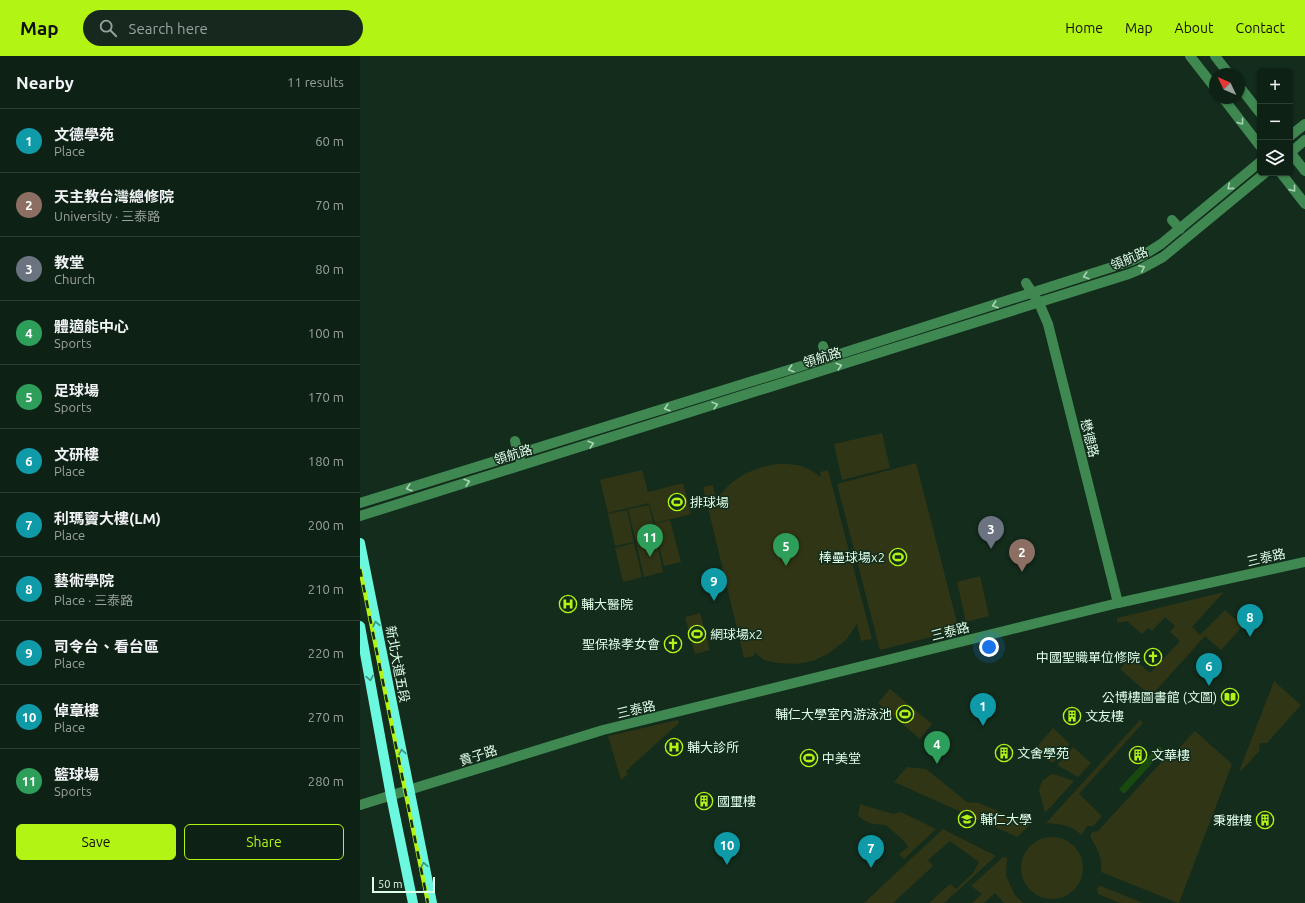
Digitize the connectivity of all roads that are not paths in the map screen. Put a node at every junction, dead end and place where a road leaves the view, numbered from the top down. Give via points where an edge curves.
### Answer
1 (1190, 56) edge
2 (1215, 56) edge
3 (1224, 68) edge
4 (1209, 80) edge
5 (1245, 94) edge
6 (1228, 104) edge
7 (1257, 109) edge
8 (1305, 124) edge
9 (1293, 134) edge
10 (1305, 140) edge
11 (1257, 142) edge
12 (1293, 150) edge
13 (1293, 156) edge
14 (1257, 165) edge
15 (1305, 171) edge
16 (1261, 176) edge
17 (1283, 176) edge
18 (1305, 204) edge
19 (1172, 220) dead end
20 (1180, 229) junction
21 (1026, 284) dead end
22 (1032, 293) junction
23 (1039, 303) junction
24 (823, 346) dead end
25 (827, 358) junction
26 (515, 441) dead end
27 (518, 454) junction
28 (522, 465) junction
29 (360, 503) edge
30 (360, 516) edge
31 (360, 543) edge
32 (1305, 562) edge
33 (1118, 603) junction
34 (360, 626) edge
35 (603, 730) joint
36 (410, 790) junction
37 (391, 796) junction
38 (360, 805) edge
39 (412, 903) edge
40 (432, 903) edge

1 - 4 street
2 - 3 street
5 - 7 street
6 -> 11 street
8 - 9 street
10 - 12 street
13 - 15 street
14 -> 20 street, 領航路
23 -> 16 street, 領航路 via 1129,274 1153,263
17 -> 18 street
19 - 20 street
20 -> 22 street, 領航路 via 1131,261
21 - 22 street, 懋德路
22 - 23 street, 懋德路
22 -> 25 street, 領航路
28 -> 23 street, 領航路
23 - 33 street, 懋德路 via 1048,324
24 - 25 street
25 -> 27 street, 領航路
26 - 27 street
27 - 28 street
27 -> 29 street, 領航路
30 -> 28 street, 領航路
36 -> 31 main road, 新北大道五段
32 - 33 street, 三泰路
33 - 35 street, 三泰路
34 -> 37 main road
35 - 36 street, 貴子路
36 - 37 street, 貴子路
40 -> 36 main road, 新北大道五段
37 - 38 street, 貴子路
37 - 39 main road

